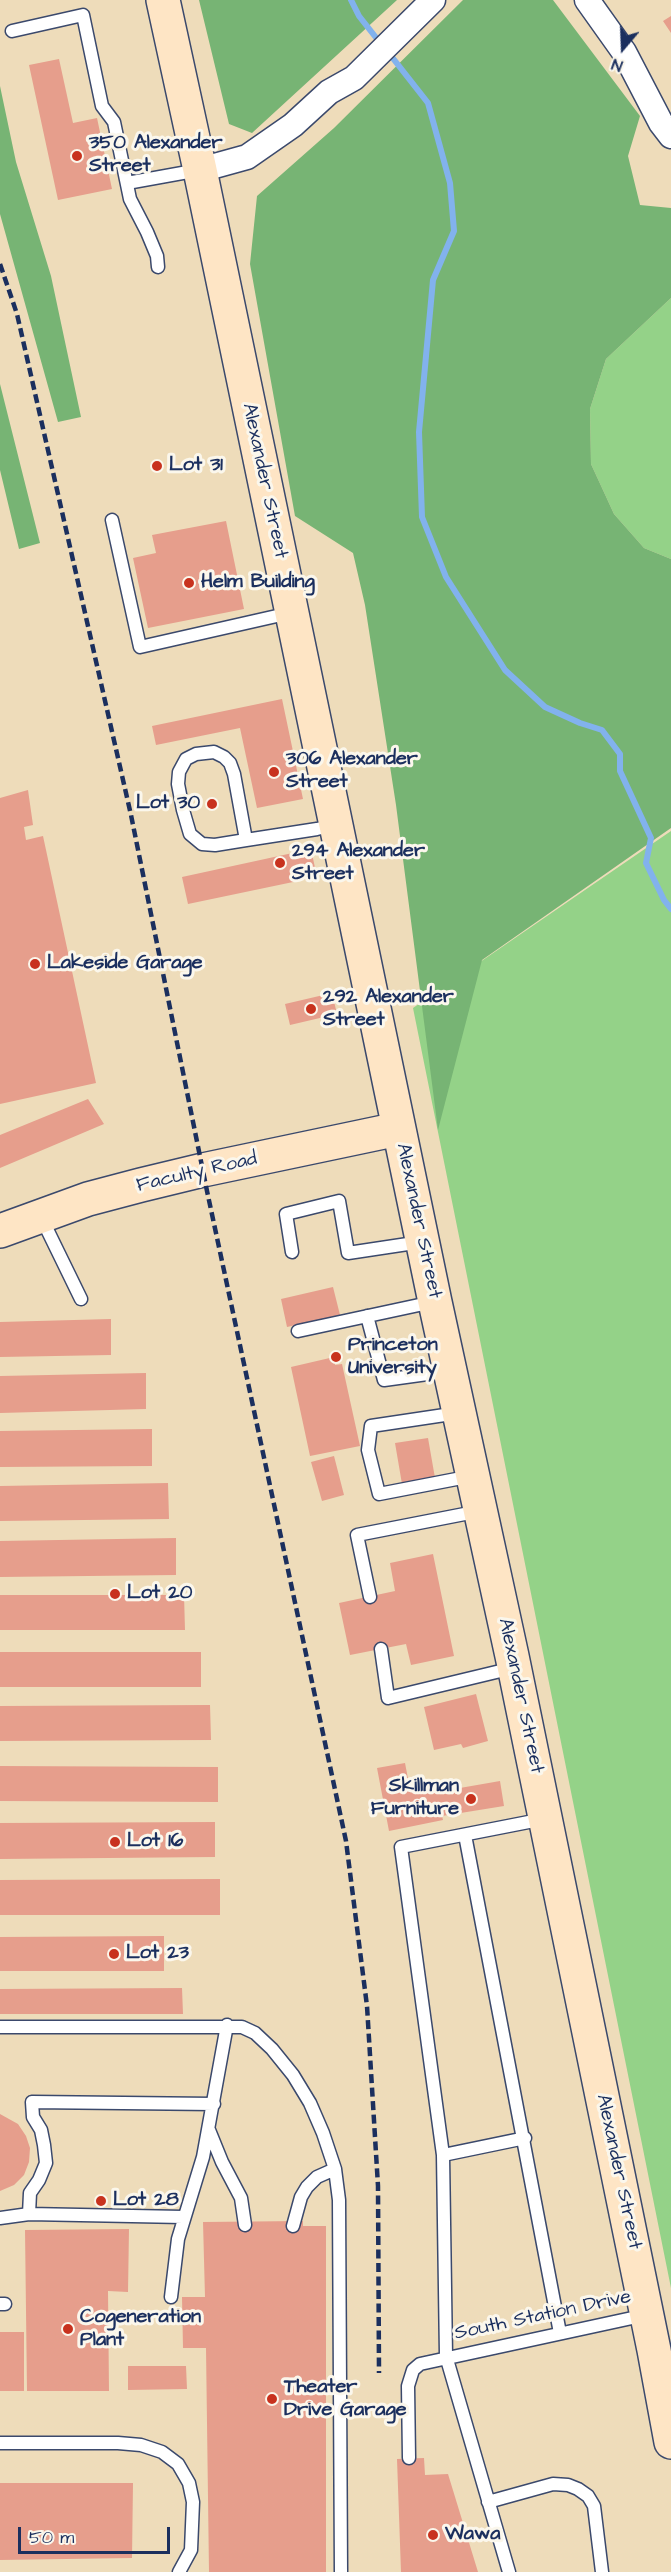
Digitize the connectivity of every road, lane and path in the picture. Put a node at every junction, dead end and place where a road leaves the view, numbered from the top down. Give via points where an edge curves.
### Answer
1 (163, 0) edge
2 (433, 0) edge
3 (587, 0) edge
4 (12, 31) dead end
5 (671, 136) edge
6 (200, 170) junction
7 (127, 183) junction
8 (158, 267) dead end
9 (112, 520) dead end
10 (291, 612) junction
11 (335, 825) junction
12 (246, 840) junction
13 (399, 1129) junction
14 (40, 1215) junction
15 (0, 1231) edge
16 (422, 1241) junction
17 (292, 1252) dead end
18 (81, 1299) dead end
19 (435, 1302) junction
20 (367, 1316) junction
21 (298, 1331) dead end
22 (450, 1371) junction
23 (459, 1413) junction
24 (472, 1476) junction
25 (480, 1511) junction
26 (370, 1597) dead end
27 (381, 1649) dead end
28 (514, 1667) junction
29 (545, 1818) junction
30 (465, 1835) junction
31 (227, 2025) junction
32 (0, 2027) edge
33 (214, 2104) junction
34 (208, 2129) junction
35 (525, 2139) junction
36 (443, 2155) junction
37 (335, 2169) junction
38 (29, 2214) junction
39 (183, 2217) junction
40 (0, 2218) edge
41 (245, 2225) dead end
42 (293, 2226) dead end
43 (171, 2297) dead end
44 (647, 2315) junction
45 (560, 2333) junction
46 (446, 2356) junction
47 (671, 2442) edge
48 (0, 2443) edge
49 (409, 2458) dead end
50 (488, 2502) junction
51 (179, 2572) edge
52 (341, 2572) edge
53 (509, 2572) edge
54 (602, 2572) edge

1 - 6 main road, Alexander Street
2 - 6 street via 354,78 329,92 293,125 247,156
3 - 5 street via 624,52
4 - 7 lane via 83,15 102,106 114,122
6 - 7 lane
6 - 10 main road, Alexander Street
7 - 8 lane
9 - 10 lane via 140,646
10 - 11 main road, Alexander Street
11 - 12 lane
11 - 13 main road, Alexander Street
12 - 12 lane via 202,844 190,834 178,784 186,759 214,752 230,763
13 - 14 main road, Faculty Road via 203,1170
13 - 16 main road, Alexander Street
14 - 15 main road, Faculty Road
14 - 18 lane
16 - 17 lane via 348,1253 339,1201 286,1214
16 - 19 main road, Alexander Street
19 - 20 lane
19 - 22 main road, Alexander Street
20 - 21 lane
20 - 22 lane via 384,1380
22 - 23 main road, Alexander Street
23 - 24 main road, Alexander Street
23 - 24 lane via 371,1426 368,1450 379,1494
24 - 25 main road, Alexander Street
25 - 26 lane via 357,1535
25 - 28 main road, Alexander Street
27 - 28 lane via 388,1698
28 - 29 main road, Alexander Street
29 - 30 lane
29 - 44 main road, Alexander Street
30 - 35 lane
30 - 36 lane via 401,1847
31 - 32 lane
31 - 33 lane
31 - 37 lane via 255,2033 293,2075 310,2103
33 - 34 lane
33 - 38 lane via 32,2102 45,2163 30,2193
34 - 39 lane
34 - 41 lane via 241,2198
35 - 36 lane
35 - 45 lane
36 - 46 lane
37 - 42 lane via 317,2177 307,2187
37 - 52 lane via 339,2200
38 - 39 lane
38 - 40 lane
39 - 43 lane
44 - 45 lane, South Station Drive
44 - 47 main road, Alexander Street
45 - 46 lane, South Station Drive
46 - 49 lane, South Station Drive via 420,2364 409,2378
46 - 50 lane
48 - 51 lane via 141,2445 178,2463 189,2483 193,2502 191,2550
50 - 53 lane
50 - 54 lane via 553,2484 578,2489 594,2506

